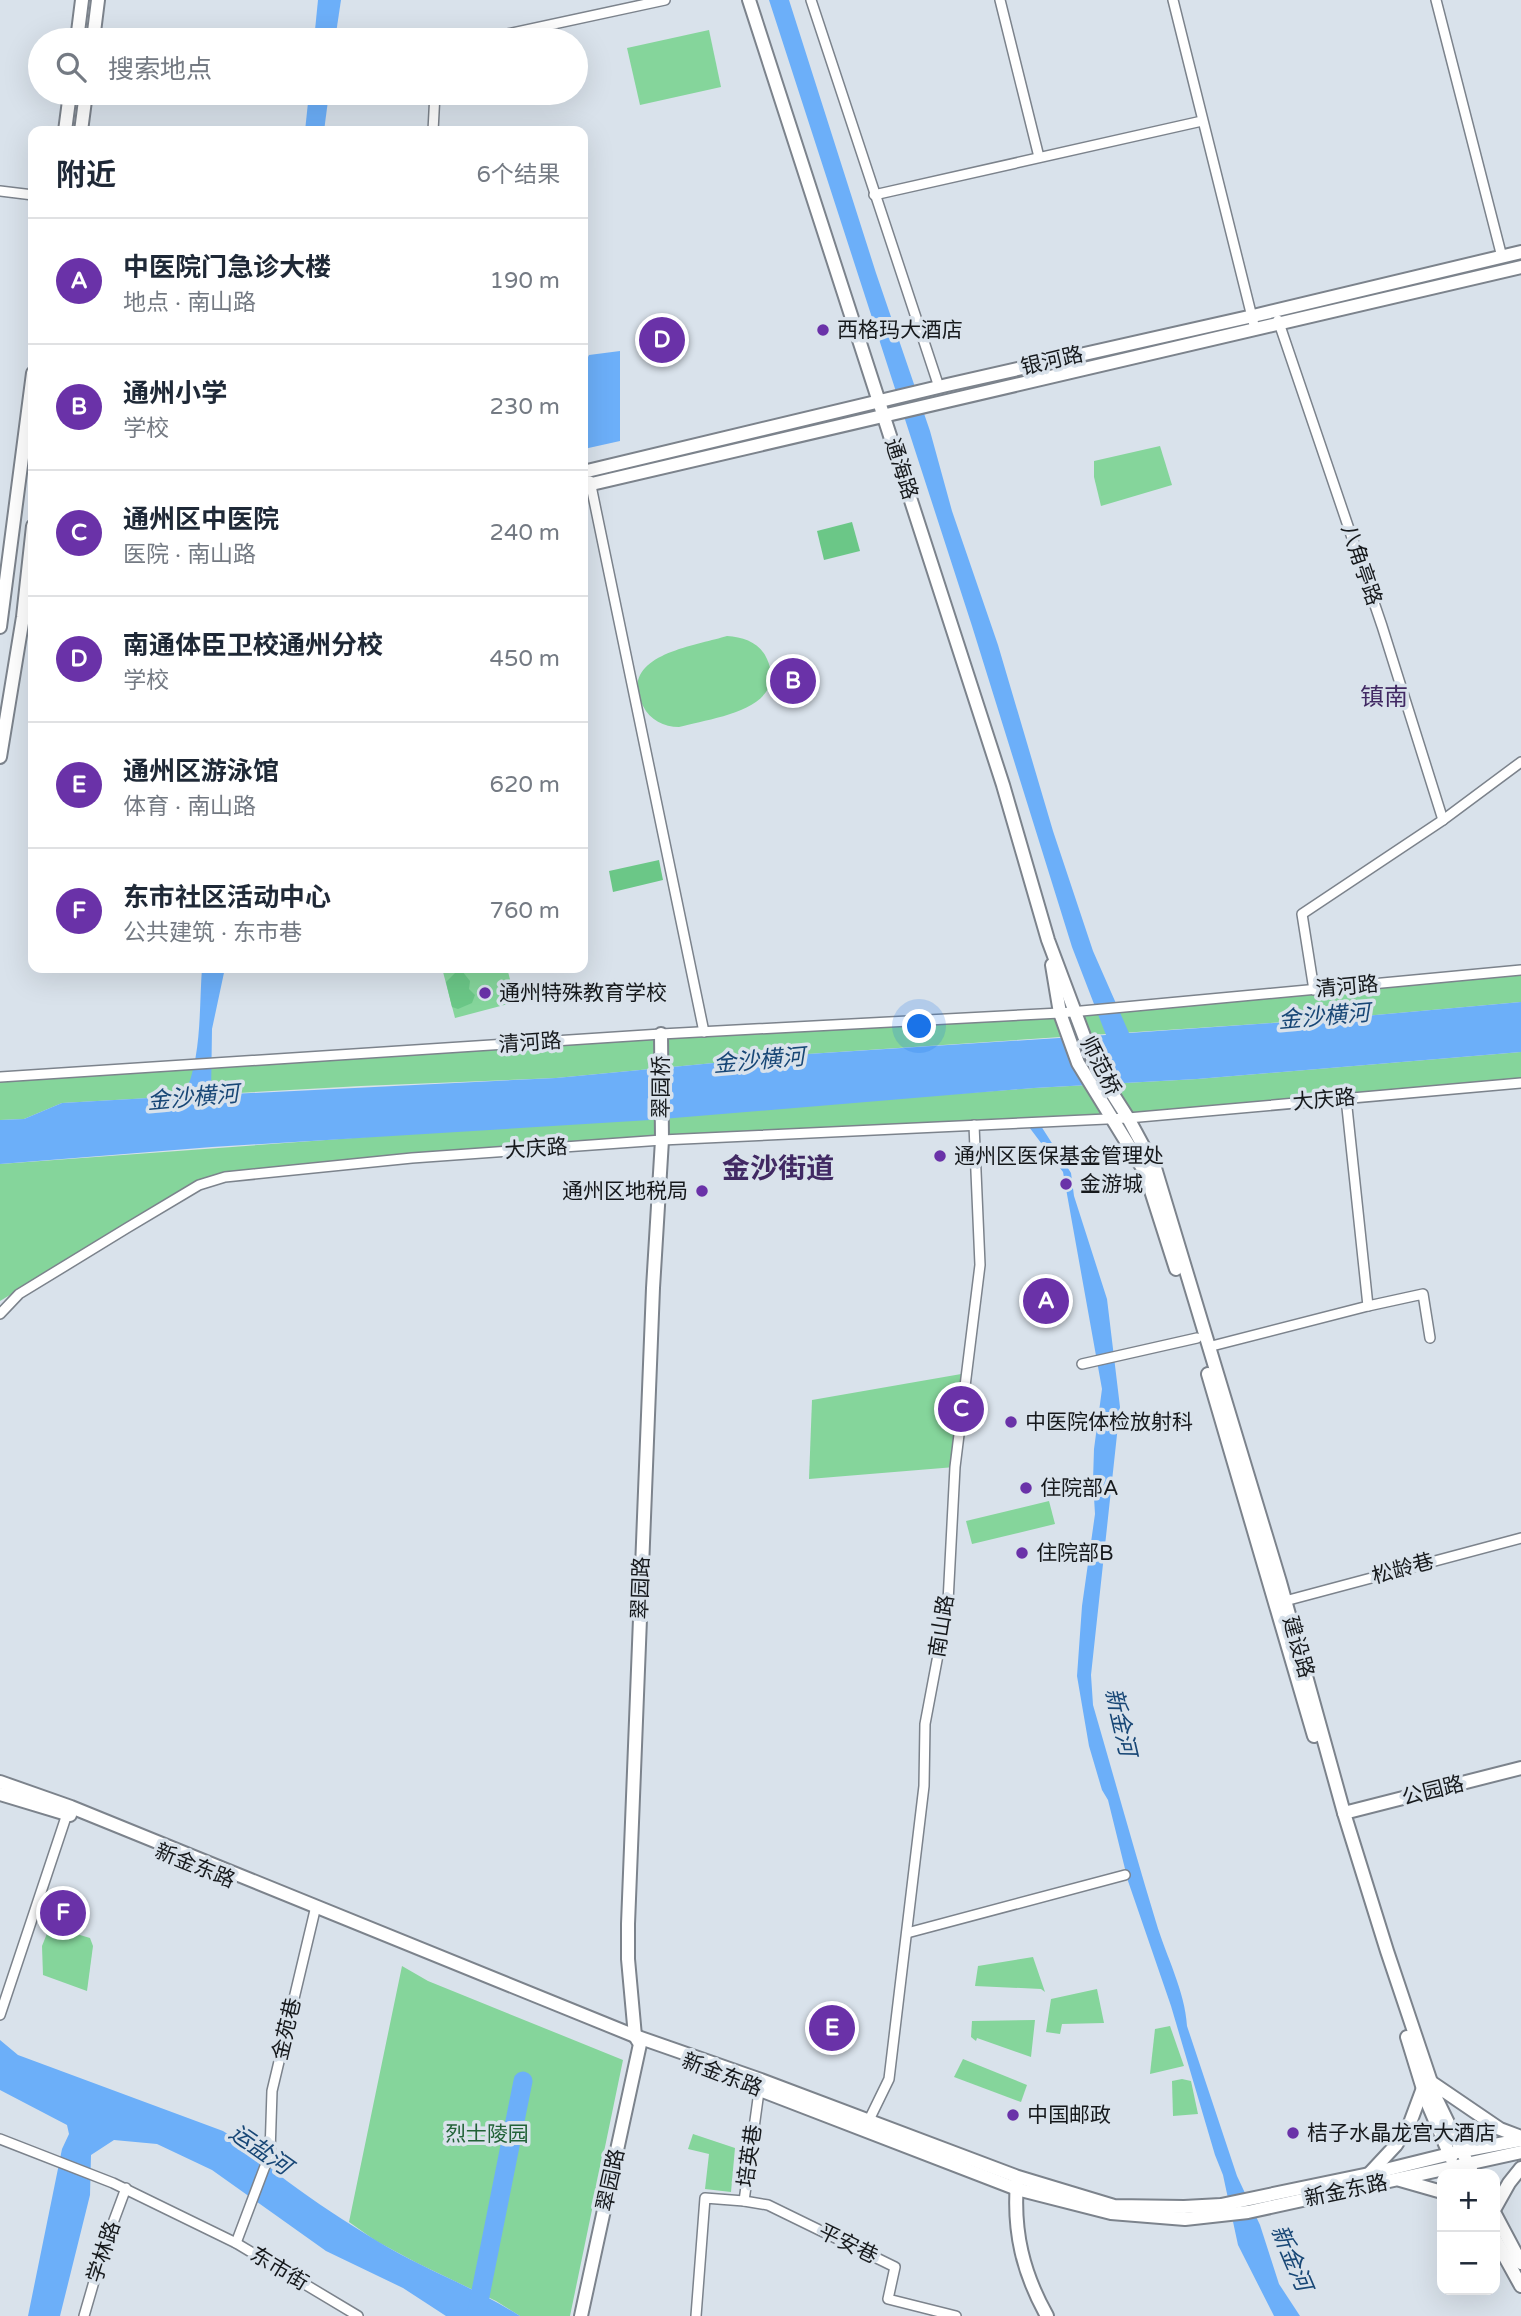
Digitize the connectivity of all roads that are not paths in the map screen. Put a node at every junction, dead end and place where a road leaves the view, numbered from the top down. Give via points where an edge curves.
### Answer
1 (82, 0) edge
2 (98, 0) edge
3 (665, 0) edge
4 (749, 0) edge
5 (811, 0) edge
6 (1000, 0) edge
7 (1173, 0) edge
8 (1436, 0) edge
9 (78, 28) edge
10 (94, 28) edge
11 (536, 28) edge
12 (68, 105) edge
13 (84, 105) edge
14 (434, 105) edge
15 (1202, 121) junction
16 (66, 126) edge
17 (82, 126) edge
18 (433, 126) edge
19 (1039, 157) junction
20 (0, 191) edge
21 (28, 194) edge
22 (874, 195) junction
23 (1521, 252) edge
24 (1502, 257) junction
25 (1521, 267) edge
26 (1277, 317) junction
27 (1254, 323) junction
28 (943, 386) junction
29 (881, 408) junction
30 (28, 410) edge
31 (588, 478) edge
32 (588, 487) edge
33 (28, 602) edge
34 (2, 605) edge
35 (28, 616) edge
36 (0, 621) edge
37 (0, 757) edge
38 (1521, 762) edge
39 (1443, 820) junction
40 (1048, 940) junction
41 (1521, 970) edge
42 (1314, 989) junction
43 (1075, 1012) junction
44 (1060, 1013) junction
45 (704, 1031) junction
46 (661, 1034) junction
47 (0, 1077) edge
48 (1521, 1083) edge
49 (1346, 1098) junction
50 (1113, 1118) junction
51 (1128, 1118) junction
52 (974, 1125) junction
53 (662, 1140) junction
54 (1368, 1307) junction
55 (0, 1314) edge
56 (1197, 1338) junction
57 (1430, 1338) dead end
58 (1208, 1347) junction
59 (1082, 1364) dead end
60 (1521, 1538) edge
61 (1285, 1601) junction
62 (1521, 1768) edge
63 (0, 1782) edge
64 (0, 1794) edge
65 (1344, 1813) junction
66 (67, 1814) junction
67 (1125, 1875) dead end
68 (315, 1910) junction
69 (907, 1933) junction
70 (0, 2015) edge
71 (638, 2040) junction
72 (760, 2085) junction
73 (1427, 2085) junction
74 (869, 2120) junction
75 (1521, 2138) edge
76 (0, 2139) edge
77 (1455, 2152) junction
78 (1521, 2152) edge
79 (1521, 2168) edge
80 (1464, 2169) edge
81 (1467, 2169) edge
82 (1369, 2174) junction
83 (1437, 2174) edge
84 (1400, 2179) junction
85 (1017, 2183) junction
86 (126, 2189) junction
87 (1437, 2190) edge
88 (1500, 2200) edge
89 (744, 2201) junction
90 (1256, 2205) junction
91 (1500, 2223) edge
92 (236, 2243) junction
93 (1500, 2248) edge
94 (1521, 2263) edge
95 (1521, 2286) edge
96 (84, 2316) edge
97 (358, 2316) edge
98 (581, 2316) edge
99 (696, 2316) edge
100 (956, 2316) edge
101 (1047, 2316) edge

1 - 9 street
2 - 10 street
3 - 11 street
4 - 29 street, 通海路
5 - 22 street
6 - 19 street
7 - 15 street
8 - 24 street
12 - 16 street
13 - 17 street
14 - 18 street
15 - 19 street
15 - 27 street
19 - 22 street
20 - 21 street
22 - 28 street
23 - 24 street, 银河路
24 - 26 street, 银河路
25 - 26 street, 银河路
26 - 27 street, 银河路
26 - 39 street, 八角亭路
27 - 28 street, 银河路
27 - 29 street, 银河路 via 950,399
28 - 29 street, 银河路
29 - 31 street, 银河路
29 - 40 street, 通海路
30 - 34 street
32 - 45 street
33 - 34 street
34 - 36 street
35 - 36 street
35 - 37 street
38 - 39 street
39 - 42 street via 1302,914
40 - 43 street, 通海路
40 - 44 street, 通海路
41 - 42 street, 清河路
42 - 43 street, 清河路
43 - 44 street, 清河路
43 - 51 street, 师范桥 via 1096,1068
44 - 45 street, 清河路
44 - 50 street, 师范桥 via 1078,1063
45 - 46 street, 清河路
46 - 47 street, 清河路
46 - 53 street, 翠园桥
48 - 49 street, 大庆路
49 - 51 street, 大庆路
49 - 54 street
50 - 51 street, 大庆路
50 - 52 street, 大庆路
50 - 56 street, 建设路 via 1145,1172
51 - 58 street, 建设路 via 1155,1168
52 - 53 street, 大庆路
52 - 69 street, 南山路 via 980,1265 954,1467 948,1602 925,1724 924,1786
53 - 55 street, 大庆路 via 225,1177 199,1185 127,1228 19,1294
53 - 71 street, 翠园路 via 628,1912 628,1959
54 - 57 street via 1423,1294
54 - 58 street
56 - 59 street
56 - 73 street, 建设路 via 1338,1818
58 - 61 street, 建设路
60 - 61 street, 松龄巷
61 - 65 street, 建设路
62 - 65 street, 公园路
63 - 68 street, 新金东路 via 71,1807
64 - 66 street, 新金东路
65 - 73 street, 建设路
66 - 68 street, 新金东路
66 - 70 street
67 - 69 street
68 - 71 street, 新金东路
68 - 92 street, 金苑巷 via 272,2091 270,2152
69 - 74 street, 南山路 via 889,2079
71 - 72 street, 新金东路
71 - 98 street, 翠园路
72 - 74 street, 新金东路
72 - 85 street, 新金东路
72 - 89 street, 培英巷
73 - 75 street
73 - 77 street, 建设路
73 - 82 street via 1396,2145
74 - 85 street, 新金东路
75 - 77 street, 新金东路
76 - 86 street, 东市街
77 - 80 street, 建设路
77 - 82 street, 新金东路
78 - 81 street, 新金东路
79 - 88 street
82 - 90 street, 新金东路
83 - 84 street, 新金东路
84 - 87 street
84 - 90 street, 新金东路
85 - 90 street, 新金东路 via 1111,2213 1185,2219
85 - 101 street via 1017,2237 1035,2295
86 - 92 street, 东市街
86 - 96 street, 学林路
89 - 99 street, 培英巷 via 705,2198
89 - 100 street, 平安巷 via 768,2205 895,2267 888,2299
91 - 94 street
92 - 97 street, 东市街
93 - 95 street

